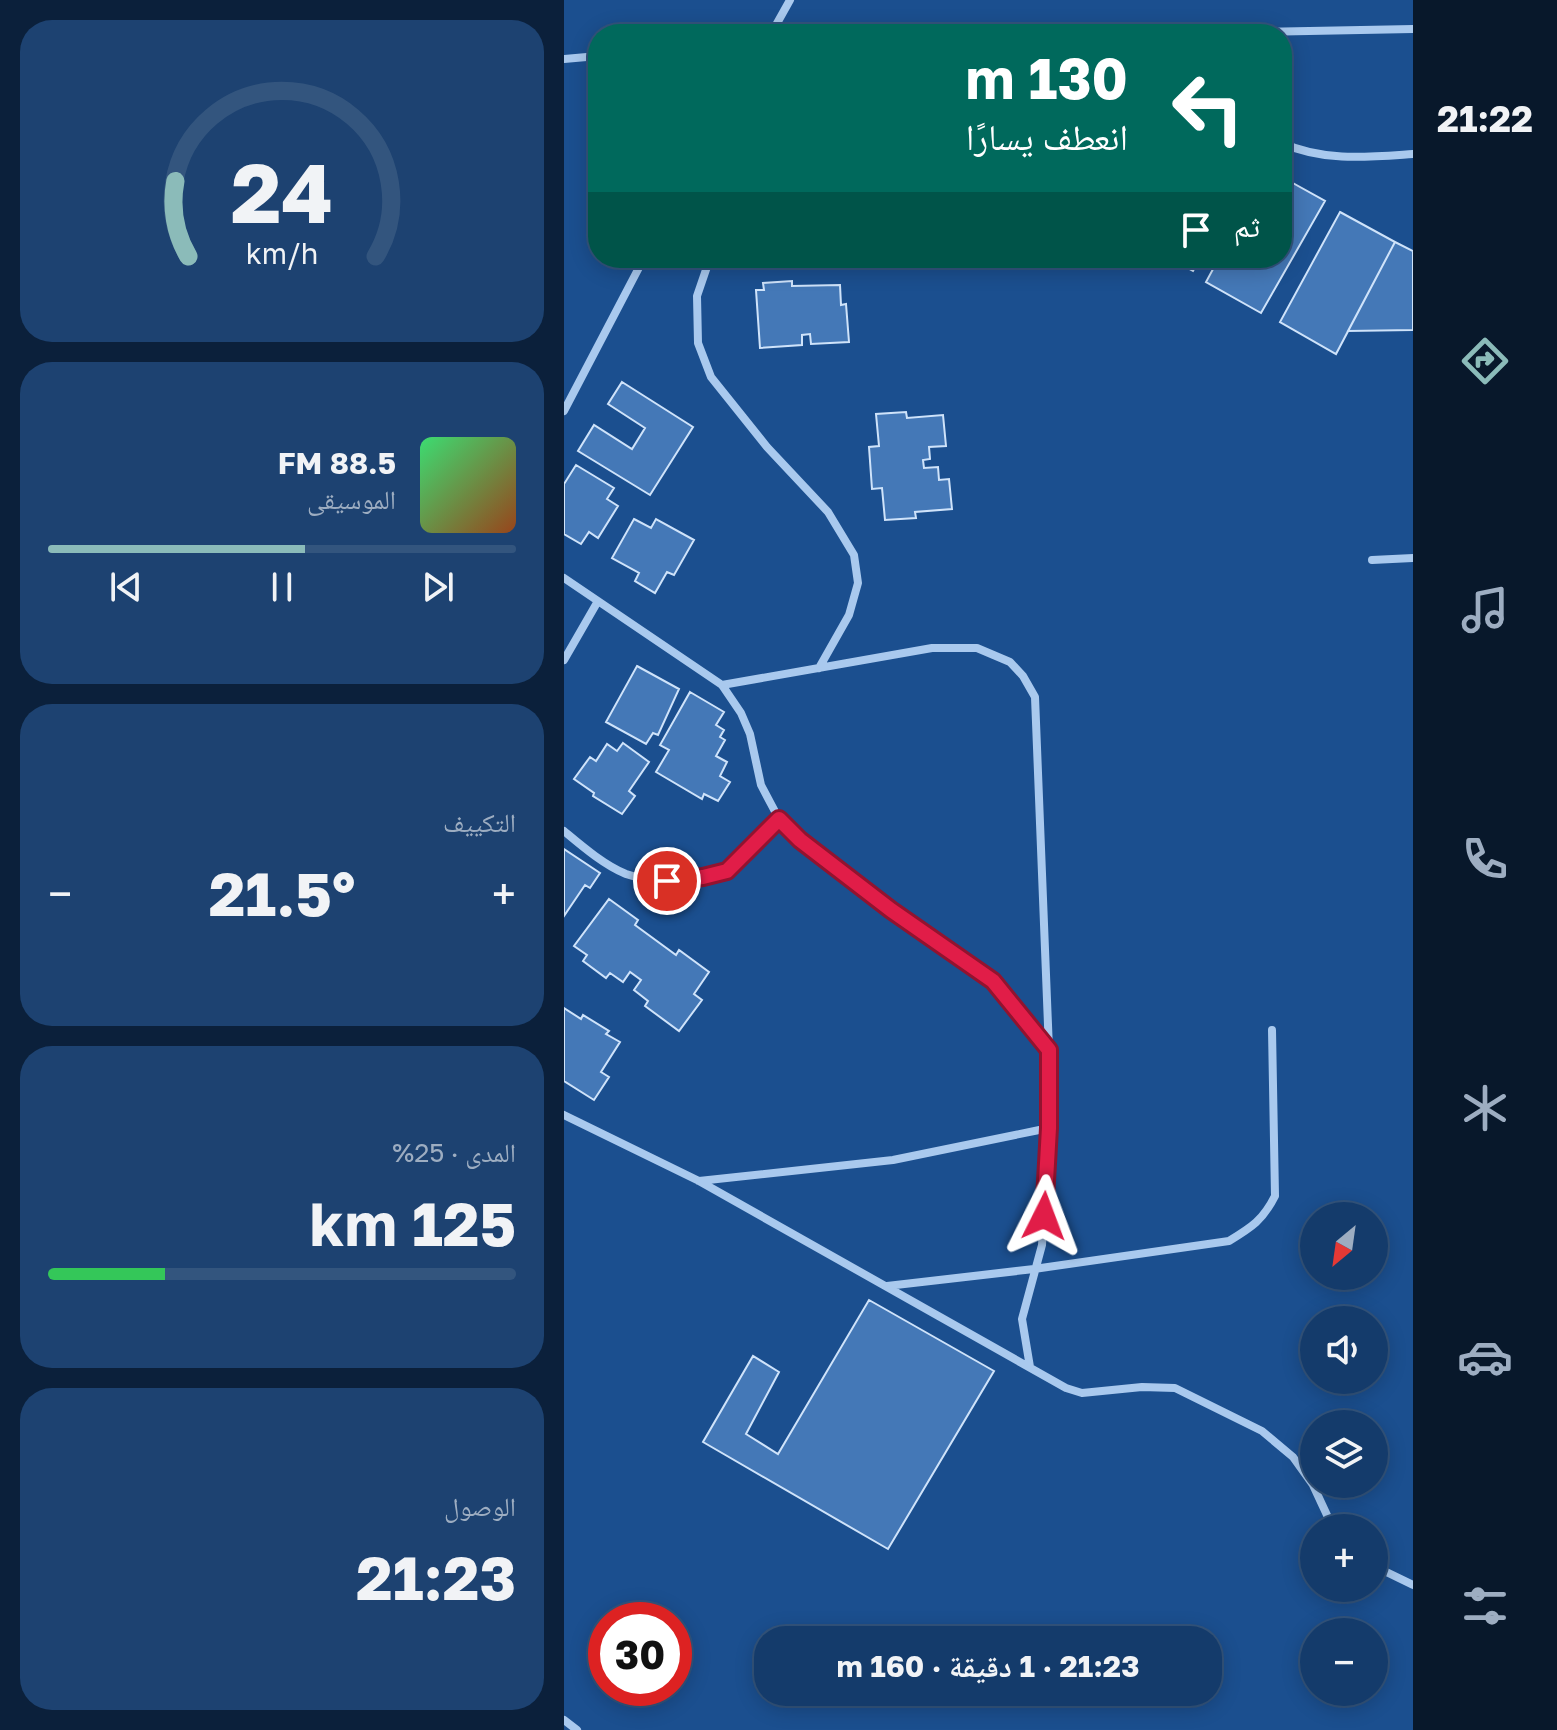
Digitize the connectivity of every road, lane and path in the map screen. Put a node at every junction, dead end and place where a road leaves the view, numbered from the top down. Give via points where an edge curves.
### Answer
1 (790, 0) edge
2 (777, 24) edge
3 (1413, 29) edge
4 (1292, 31) edge
5 (588, 57) edge
6 (564, 59) edge
7 (1292, 146) edge
8 (1413, 154) edge
9 (639, 268) edge
10 (707, 268) edge
11 (564, 411) edge
12 (1413, 558) edge
13 (1372, 560) dead end
14 (564, 578) edge
15 (598, 601) junction
16 (564, 660) edge
17 (819, 668) junction
18 (722, 685) junction
19 (779, 819) junction
20 (564, 831) edge
21 (1272, 1030) dead end
22 (1049, 1050) junction
23 (564, 1115) edge
24 (1049, 1128) junction
25 (699, 1181) junction
26 (1034, 1269) junction
27 (886, 1286) junction
28 (1030, 1367) junction
29 (1326, 1514) edge
30 (1388, 1573) edge
31 (1413, 1585) edge
32 (564, 1720) edge
33 (577, 1730) edge

1 - 2 street
3 - 4 street
5 - 6 street
7 - 8 street via 1353,158
9 - 11 street
10 - 17 street via 697,296 698,343 711,377 828,512 854,555 858,583 849,615
12 - 13 street
14 - 15 street
15 - 16 street
15 - 18 street
17 - 18 street
17 - 22 street via 932,648 977,648 1010,662 1023,676 1035,697
18 - 19 street via 750,734 761,785
19 - 20 street via 727,871 667,881 626,874
19 - 22 street via 891,910 993,981
21 - 26 street via 1275,1196 1266,1214 1229,1241
22 - 24 street
23 - 25 street
24 - 25 street via 893,1160
24 - 26 street via 1042,1245
25 - 27 street
26 - 27 street
26 - 28 street via 1022,1319
27 - 28 street
28 - 29 street via 1082,1393 1175,1388 1262,1431 1293,1457
30 - 31 street
32 - 33 street

